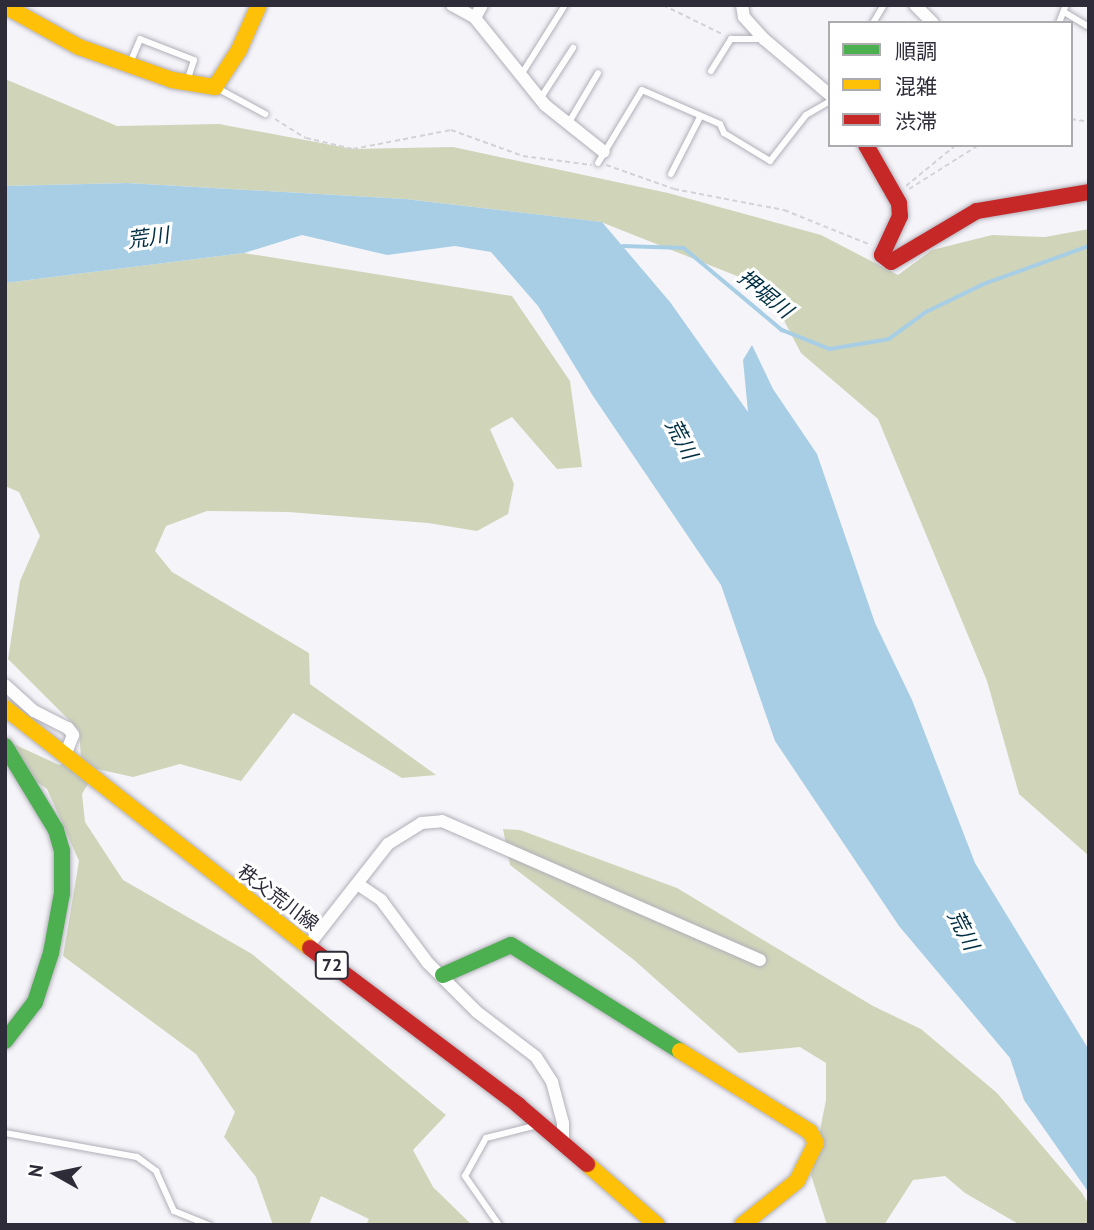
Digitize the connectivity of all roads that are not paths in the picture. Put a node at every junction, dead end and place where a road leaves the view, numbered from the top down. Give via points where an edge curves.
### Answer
1 (259, 5) edge
2 (452, 5) edge
3 (482, 5) edge
4 (565, 5) edge
5 (742, 5) edge
6 (884, 5) edge
7 (915, 5) edge
8 (5, 6) edge
9 (1065, 9) edge
10 (475, 18) junction
11 (874, 21) edge
12 (931, 21) edge
13 (1089, 27) edge
14 (764, 38) junction
15 (573, 48) dead end
16 (129, 64) junction
17 (711, 71) dead end
18 (598, 73) dead end
19 (520, 77) junction
20 (187, 83) junction
21 (215, 87) junction
22 (828, 93) edge
23 (540, 99) junction
24 (828, 102) edge
25 (265, 114) road end
26 (700, 117) junction
27 (567, 125) junction
28 (867, 147) edge
29 (601, 157) joint
30 (671, 174) dead end
31 (1089, 192) edge
32 (5, 685) edge
33 (5, 708) edge
34 (5, 746) edge
35 (65, 756) junction
36 (359, 885) junction
37 (308, 946) junction
38 (761, 960) dead end
39 (443, 975) junction
40 (5, 1041) edge
41 (541, 1124) junction
42 (5, 1133) edge
43 (563, 1142) junction
44 (209, 1225) edge
45 (499, 1225) edge
46 (657, 1225) edge
47 (742, 1225) edge

1 - 21 street via 240,50
2 - 10 street
3 - 10 street
4 - 19 lane
5 - 14 street via 744,17
6 - 11 lane
7 - 12 street
8 - 16 street via 79,47
9 - 13 lane
10 - 19 street
14 - 17 lane via 730,39
14 - 22 street
15 - 23 lane
16 - 20 street
16 - 20 lane via 140,39 194,60
18 - 27 lane
19 - 23 street
20 - 21 street
21 - 25 lane
23 - 27 street
24 - 26 lane via 806,115 771,162 724,133 720,124
26 - 29 lane via 642,90
26 - 30 lane
27 - 29 street
28 - 31 street via 899,203 900,216 882,255 891,262 977,211
32 - 35 street via 34,711 68,728 73,735
33 - 35 street, 秩父荒川線 / 72
34 - 40 street via 55,830 62,851 62,893 51,953 35,1002
35 - 37 street, 秩父荒川線 / 72
36 - 37 street
36 - 38 street via 394,839 421,823 442,821
36 - 39 street via 381,900 428,963
37 - 41 street, 秩父荒川線 / 72
39 - 43 street via 477,1012 536,1057 552,1082
39 - 47 street via 511,945 810,1132 816,1143 797,1181
41 - 43 street, 秩父荒川線 / 72
41 - 45 lane via 486,1139 465,1176
42 - 44 lane via 137,1157 156,1171 174,1211
43 - 46 street, 秩父荒川線 / 72

